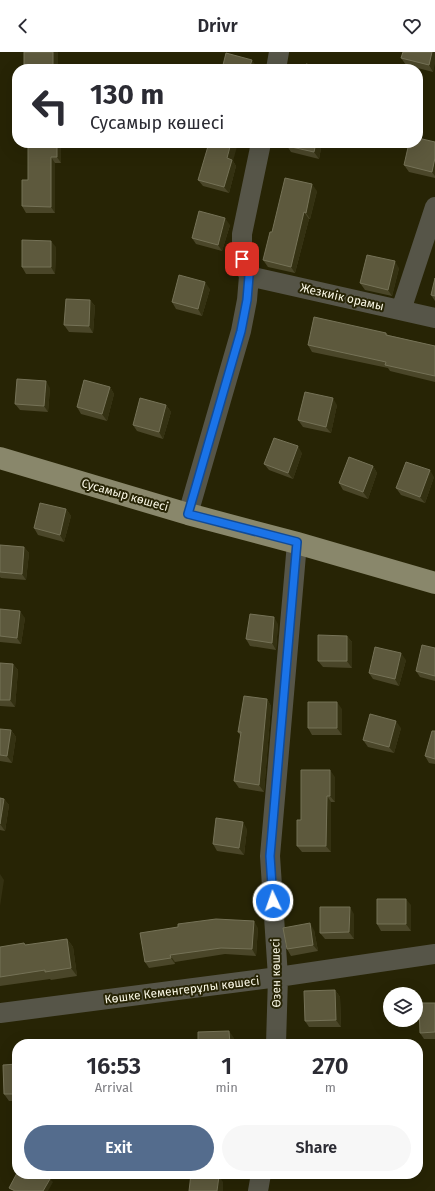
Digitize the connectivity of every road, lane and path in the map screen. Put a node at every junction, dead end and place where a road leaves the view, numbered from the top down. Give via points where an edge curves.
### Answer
1 (279, 52) edge
2 (277, 64) edge
3 (260, 148) edge
4 (435, 207) edge
5 (249, 276) junction
6 (401, 310) junction
7 (435, 318) edge
8 (0, 458) edge
9 (188, 514) junction
10 (297, 542) junction
11 (435, 582) edge
12 (435, 954) edge
13 (278, 977) junction
14 (0, 1013) edge
15 (276, 1039) edge
16 (260, 1179) edge
17 (258, 1191) edge

1 - 2 street
3 - 5 street via 242,234 242,259
4 - 6 street
5 - 6 street, Жезкиік орамы
5 - 9 street via 241,331
6 - 7 street, Жезкиік орамы
8 - 9 main road, Сусамыр көшесі
9 - 10 main road, Сусамыр көшесі
10 - 11 main road, Сусамыр көшесі
10 - 13 street, Өзен көшесі via 270,856
12 - 13 street, Көшке Кеменгерұлы көшесі
13 - 14 street, Көшке Кеменгерұлы көшесі
13 - 15 street, Өзен көшесі
16 - 17 street

